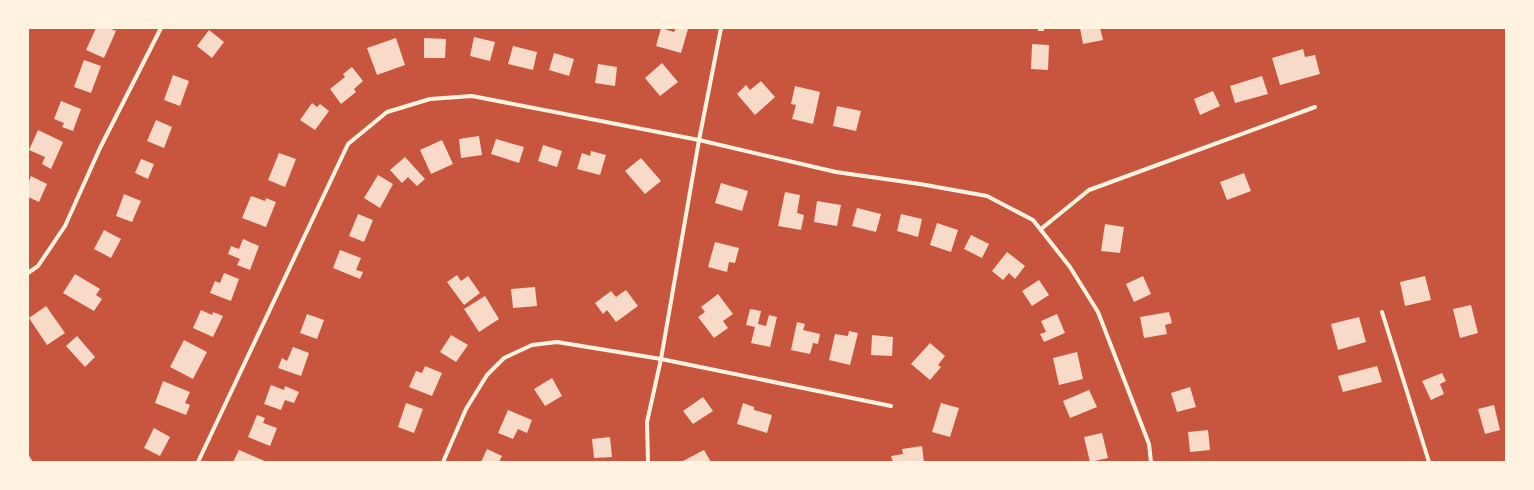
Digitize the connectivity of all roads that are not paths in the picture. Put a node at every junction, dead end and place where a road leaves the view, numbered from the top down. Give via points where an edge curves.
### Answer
1 (162, 28) edge
2 (721, 28) edge
3 (1315, 107) dead end
4 (699, 140) junction
5 (1041, 229) junction
6 (28, 273) edge
7 (1382, 312) dead end
8 (661, 359) junction
9 (891, 406) dead end
10 (198, 462) edge
11 (443, 462) edge
12 (648, 462) edge
13 (1151, 462) edge
14 (1429, 462) edge

1 - 6 street via 100,148 65,226 38,266
2 - 4 street
3 - 5 street via 1089,190
4 - 5 street via 836,172 987,196 1033,220
4 - 8 street
4 - 10 street via 472,96 430,99 387,112 348,144
5 - 13 street via 1070,266 1098,312 1149,444
7 - 14 street
8 - 9 street
8 - 11 street via 557,342 532,344 504,358 491,371 466,409
8 - 12 street via 646,422

